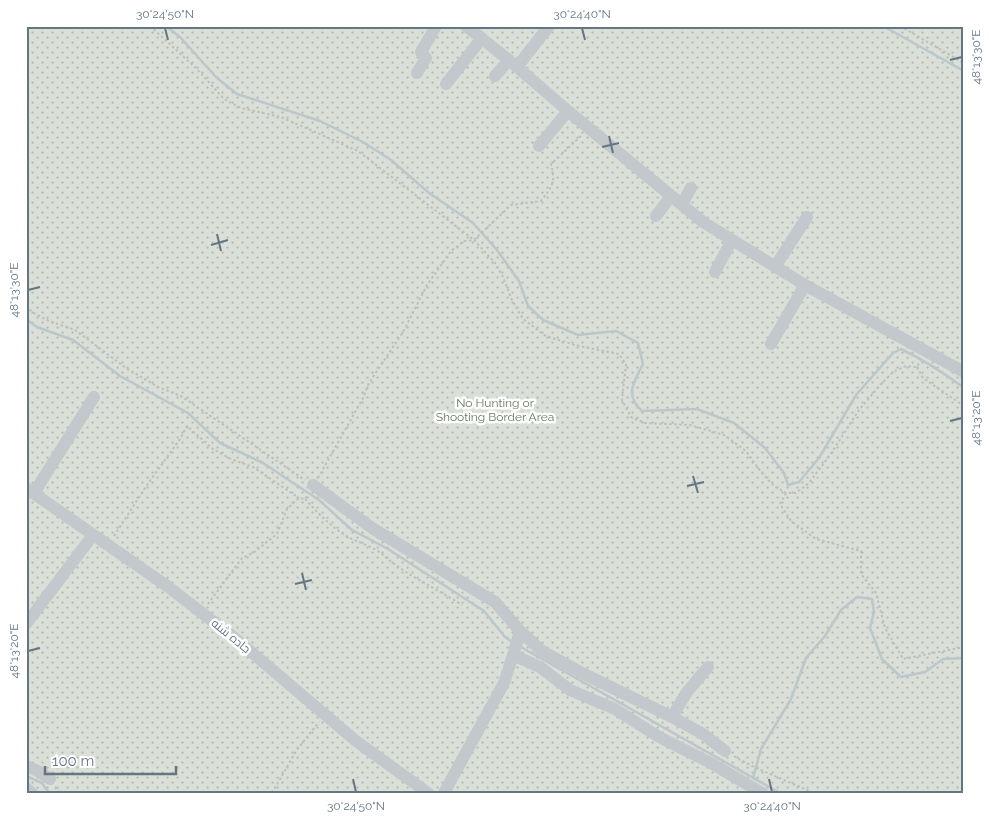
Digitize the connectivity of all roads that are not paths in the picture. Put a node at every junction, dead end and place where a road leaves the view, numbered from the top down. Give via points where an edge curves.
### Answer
1 (436, 26) edge
2 (466, 26) edge
3 (550, 26) edge
4 (482, 38) junction
5 (513, 63) junction
6 (417, 73) dead end
7 (495, 76) dead end
8 (446, 84) dead end
9 (568, 111) junction
10 (539, 146) dead end
11 (691, 188) dead end
12 (671, 196) junction
13 (682, 204) junction
14 (656, 216) dead end
15 (807, 217) dead end
16 (732, 240) junction
17 (775, 267) junction
18 (714, 272) dead end
19 (805, 285) junction
20 (771, 344) dead end
21 (964, 372) edge
22 (94, 397) dead end
23 (314, 485) road end
24 (30, 491) edge
25 (93, 535) junction
26 (26, 624) edge
27 (516, 644) junction
28 (708, 667) dead end
29 (672, 716) junction
30 (725, 752) road end
31 (26, 766) edge
32 (50, 779) dead end
33 (26, 788) edge
34 (32, 793) edge
35 (428, 793) edge
36 (444, 793) edge
37 (762, 793) edge

1 - 6 street via 421,52 426,58
2 - 4 street
3 - 5 street
4 - 5 street
4 - 8 street
5 - 7 street
5 - 9 street
9 - 10 street
9 - 12 street
11 - 13 street
12 - 13 street
12 - 14 street
13 - 16 street
15 - 17 street
16 - 17 street
16 - 18 street
17 - 19 street
19 - 20 street
19 - 21 street
22 - 24 street
23 - 27 street via 372,528 495,602
24 - 25 street, جاده شنه
25 - 26 street
25 - 35 street, جاده شنه via 201,612 356,741
27 - 29 street via 542,651
27 - 36 street via 504,682
27 - 37 street via 570,690 616,709 659,737
28 - 29 street
29 - 30 street via 703,734
31 - 32 street
33 - 34 street

